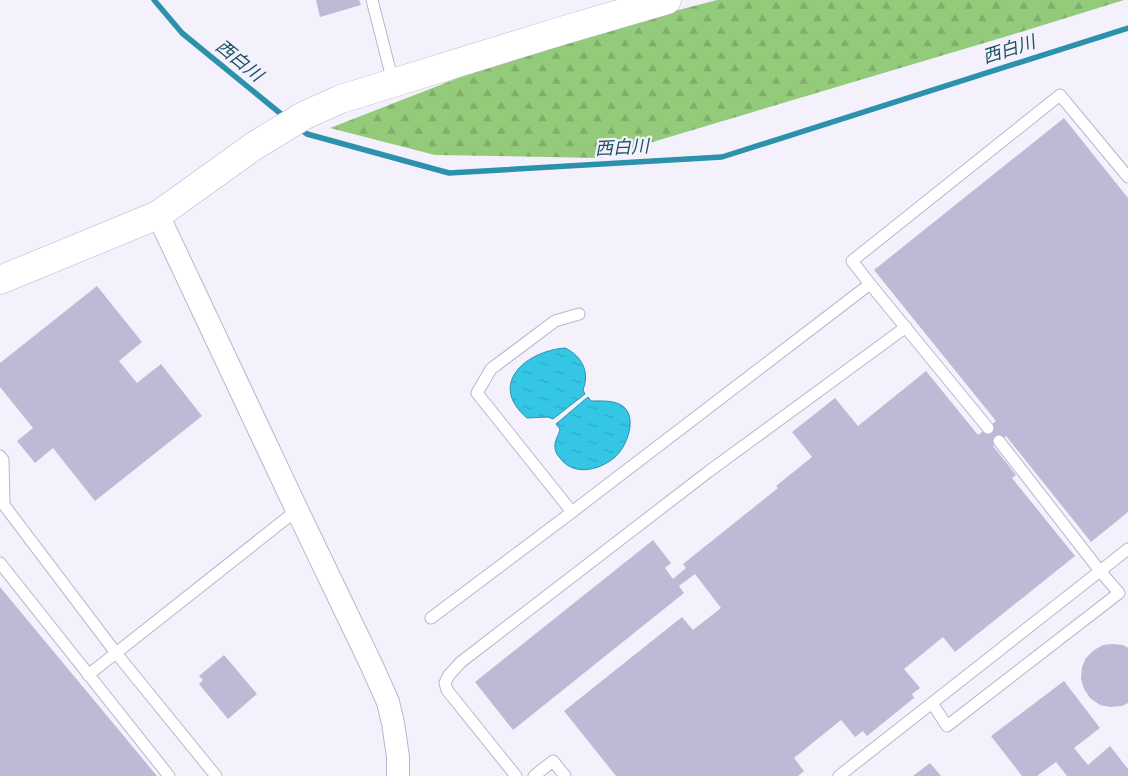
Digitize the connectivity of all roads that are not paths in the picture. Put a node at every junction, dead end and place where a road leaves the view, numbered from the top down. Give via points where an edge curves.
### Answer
1 (372, 0) edge
2 (667, 0) edge
3 (393, 82) junction
4 (1128, 177) edge
5 (158, 215) junction
6 (0, 280) edge
7 (870, 284) junction
8 (579, 314) dead end
9 (906, 326) junction
10 (988, 428) dead end
11 (999, 441) dead end
12 (0, 456) edge
13 (297, 510) junction
14 (572, 512) junction
15 (1128, 549) edge
16 (0, 564) edge
17 (1100, 570) junction
18 (431, 618) dead end
19 (116, 653) junction
20 (88, 675) junction
21 (932, 703) junction
22 (168, 776) edge
23 (216, 776) edge
24 (398, 776) edge
25 (516, 776) edge
26 (534, 776) edge
27 (565, 776) edge
28 (840, 776) edge

1 - 3 lane
2 - 3 street
3 - 5 street via 304,115 254,146
4 - 7 lane via 1060,95 852,261
5 - 6 street
5 - 13 street
7 - 9 lane
7 - 14 lane
8 - 14 lane via 555,321 491,369 477,393
9 - 10 lane
9 - 25 lane via 701,478 461,662 449,675 445,683 447,690
11 - 17 lane
12 - 19 lane via 4,460 4,505
13 - 19 lane
13 - 24 street via 388,702 398,757
14 - 18 lane
15 - 17 lane
16 - 20 lane
17 - 21 lane
17 - 21 lane via 1119,593 948,726
19 - 20 lane
19 - 23 lane
20 - 22 lane
21 - 28 lane
26 - 27 lane via 553,761

